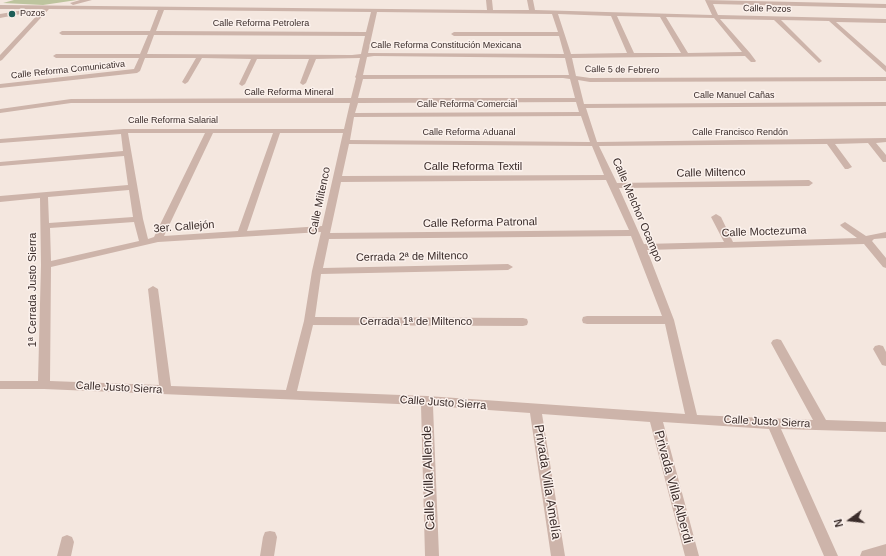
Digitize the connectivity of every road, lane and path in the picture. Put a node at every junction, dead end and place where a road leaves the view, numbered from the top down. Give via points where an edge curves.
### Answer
1 (89, 0) edge
2 (489, 0) edge
3 (530, 0) edge
4 (708, 1) edge
5 (0, 6) edge
6 (886, 6) edge
7 (48, 7) junction
8 (162, 8) junction
9 (374, 11) junction
10 (490, 12) junction
11 (532, 12) junction
12 (555, 13) junction
13 (614, 15) junction
14 (0, 16) edge
15 (662, 16) junction
16 (716, 17) junction
17 (775, 18) junction
18 (831, 20) junction
19 (885, 22) edge
20 (62, 32) dead end
21 (153, 33) junction
22 (369, 34) junction
23 (454, 34) dead end
24 (560, 34) junction
25 (364, 54) junction
26 (686, 54) junction
27 (748, 54) junction
28 (631, 55) junction
29 (56, 56) dead end
30 (144, 56) junction
31 (568, 56) junction
32 (200, 57) junction
33 (255, 57) junction
34 (313, 57) junction
35 (0, 59) edge
36 (753, 61) dead end
37 (819, 61) dead end
38 (886, 70) edge
39 (358, 77) junction
40 (572, 77) junction
41 (886, 80) edge
42 (185, 82) dead end
43 (303, 83) dead end
44 (242, 84) dead end
45 (0, 86) edge
46 (353, 101) junction
47 (886, 104) edge
48 (581, 107) junction
49 (0, 111) edge
50 (350, 115) junction
51 (124, 131) junction
52 (210, 131) junction
53 (277, 132) junction
54 (347, 132) junction
55 (870, 140) junction
56 (886, 140) edge
57 (0, 141) edge
58 (345, 142) junction
59 (829, 142) junction
60 (594, 143) junction
61 (127, 153) junction
62 (886, 160) edge
63 (0, 164) edge
64 (848, 167) dead end
65 (610, 178) junction
66 (337, 179) junction
67 (809, 184) dead end
68 (614, 186) junction
69 (133, 187) junction
70 (44, 195) junction
71 (0, 199) edge
72 (716, 217) dead end
73 (138, 219) junction
74 (845, 225) dead end
75 (45, 226) junction
76 (326, 233) junction
77 (635, 233) junction
78 (241, 235) junction
79 (886, 236) edge
80 (158, 239) junction
81 (867, 241) junction
82 (144, 243) junction
83 (730, 245) junction
84 (641, 247) junction
85 (46, 265) junction
86 (886, 265) edge
87 (508, 267) dead end
88 (317, 272) junction
89 (153, 289) dead end
90 (587, 320) dead end
91 (669, 320) junction
92 (310, 321) junction
93 (523, 322) dead end
94 (777, 343) dead end
95 (879, 349) dead end
96 (886, 362) edge
97 (0, 385) edge
98 (44, 385) junction
99 (166, 391) junction
100 (290, 396) junction
101 (427, 401) junction
102 (535, 409) junction
103 (655, 417) junction
104 (692, 418) junction
105 (773, 424) junction
106 (822, 425) junction
107 (886, 427) edge
108 (270, 537) dead end
109 (67, 542) dead end
110 (886, 551) edge
111 (64, 556) edge
112 (267, 556) edge
113 (432, 556) edge
114 (558, 556) edge
115 (692, 556) edge
116 (831, 556) edge
117 (867, 556) edge

1 - 7 street
2 - 10 street
3 - 11 street
4 - 6 street
4 - 16 street
5 - 7 street, Calle Pozos
7 - 8 street, Calle Pozos
7 - 14 street
7 - 35 street
8 - 9 street, Calle Pozos
8 - 21 street
9 - 10 street, Calle Pozos
9 - 22 street, Calle Miltenco
10 - 11 street, Calle Pozos
11 - 12 street, Calle Pozos
12 - 13 street, Calle Pozos
12 - 24 street, Calle Melchor Ocampo
13 - 15 street, Calle Pozos
13 - 28 street
15 - 16 street, Calle Pozos
15 - 26 street
16 - 17 street, Calle Pozos
16 - 27 street
17 - 18 street, Calle Pozos
17 - 37 street
18 - 19 street, Calle Pozos
18 - 38 street
20 - 21 street, Calle Reforma Petrolera
21 - 22 street, Calle Reforma Petrolera
21 - 30 street
22 - 25 street, Calle Miltenco
23 - 24 street
24 - 31 street, Calle Melchor Ocampo
25 - 31 street, Calle Reforma Constitución Mexicana
25 - 34 street, Calle Reforma Constitución Mexicana via 352,57
25 - 39 street, Calle Miltenco
26 - 27 street, Calle Reforma Constitución Mexicana
26 - 28 street, Calle Reforma Constitución Mexicana
27 - 36 street
28 - 31 street, Calle Reforma Constitución Mexicana
29 - 30 street, Calle Reforma Constitución Mexicana
30 - 32 street, Calle Reforma Constitución Mexicana
30 - 45 street, Calle Reforma Comunicativa via 137,71
31 - 40 street, Calle Melchor Ocampo
32 - 33 street, Calle Reforma Constitución Mexicana
32 - 42 street
33 - 34 street, Calle Reforma Constitución Mexicana
33 - 44 street
34 - 43 street
39 - 40 street, Calle 5 de Febrero
39 - 46 street, Calle Miltenco
40 - 41 street, Calle 5 de Febrero via 590,80
40 - 48 street, Calle Melchor Ocampo
46 - 48 street, Calle Reforma Mineral
46 - 49 street, Calle Reforma Mineral via 71,101
46 - 50 street, Calle Miltenco
47 - 48 street, Calle Manuel Cañas
48 - 50 street, Calle Reforma Comercial
48 - 60 street, Calle Melchor Ocampo
50 - 54 street, Calle Miltenco
51 - 52 street, Calle Reforma Salarial
51 - 57 street, Calle Reforma Salarial
51 - 61 street
52 - 53 street, Calle Reforma Salarial
52 - 80 street
53 - 54 street, Calle Reforma Salarial
53 - 78 street
54 - 58 street, Calle Miltenco
55 - 56 street, Calle Francisco Rendón
55 - 59 street, Calle Francisco Rendón
55 - 62 street
58 - 60 street, Calle Reforma Aduanal
58 - 66 street, Calle Miltenco
59 - 60 street, Calle Francisco Rendón
59 - 64 street
60 - 65 street, Calle Melchor Ocampo
61 - 63 street
61 - 69 street
65 - 66 street, Calle Reforma Textil
65 - 68 street, Calle Melchor Ocampo
66 - 76 street, Calle Miltenco
67 - 68 street, Calle Miltenco
68 - 77 street, Calle Melchor Ocampo
69 - 70 street
69 - 73 street
70 - 71 street
70 - 75 street, 1ª Cerrada Justo Sierra
72 - 83 street
73 - 75 street
73 - 82 street
74 - 81 street
75 - 85 street, 1ª Cerrada Justo Sierra
76 - 77 street, Calle Reforma Patronal
76 - 78 street, 3er. Callejón
76 - 88 street, Calle Miltenco
77 - 84 street, Calle Melchor Ocampo
78 - 80 street, 3er. Callejón
79 - 81 street, Calle Moctezuma via 871,237
80 - 82 street, 3er. Callejón
81 - 83 street, Calle Moctezuma
81 - 86 street
82 - 85 street, 3er. Callejón
83 - 84 street, Calle Moctezuma
84 - 91 street, Calle Melchor Ocampo
85 - 98 street, 1ª Cerrada Justo Sierra
87 - 88 street, Cerrada 2ª de Miltenco
88 - 92 street, Calle Miltenco
89 - 99 street
90 - 91 street
91 - 104 street, Calle Melchor Ocampo
92 - 93 street, Cerrada 1ª de Miltenco
92 - 100 street, Calle Miltenco
94 - 106 street
95 - 96 street
97 - 98 street, Calle Justo Sierra
98 - 99 street, Calle Justo Sierra
99 - 100 street, Calle Justo Sierra
100 - 101 street, Calle Justo Sierra
101 - 102 street, Calle Justo Sierra
101 - 113 street, Calle Villa Allende
102 - 103 street, Calle Justo Sierra
102 - 114 street, Privada Villa Amelía
103 - 104 street, Calle Justo Sierra
103 - 115 street, Privada Villa Alberdi
104 - 105 street, Calle Justo Sierra
105 - 106 street, Calle Justo Sierra
105 - 116 street
106 - 107 street, Calle Justo Sierra
108 - 112 street
109 - 111 street
110 - 117 street

